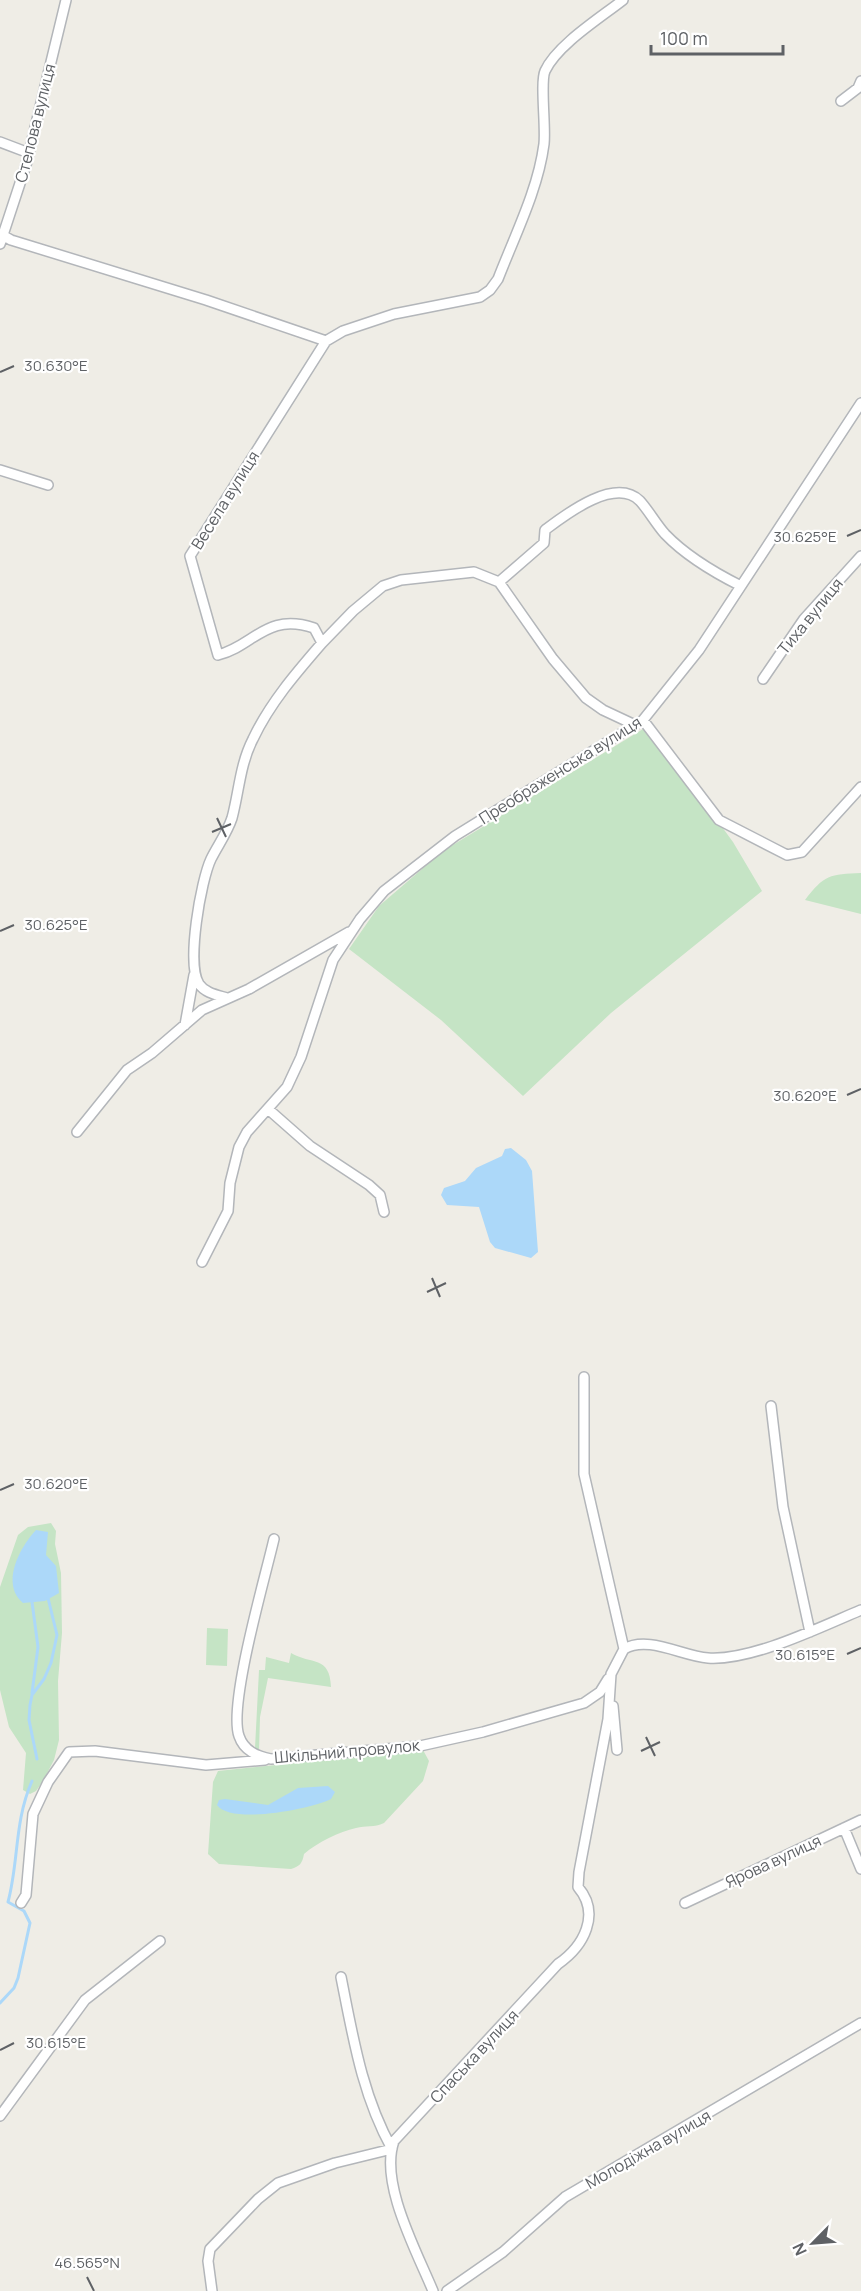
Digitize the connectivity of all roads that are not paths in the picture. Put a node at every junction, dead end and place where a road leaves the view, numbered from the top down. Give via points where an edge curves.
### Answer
1 (66, 0) edge
2 (623, 0) edge
3 (861, 81) edge
4 (841, 100) dead end
5 (0, 142) edge
6 (29, 153) junction
7 (2, 240) edge
8 (326, 341) junction
9 (861, 403) edge
10 (0, 470) edge
11 (48, 484) dead end
12 (861, 556) edge
13 (498, 582) junction
14 (741, 586) junction
15 (322, 643) junction
16 (763, 679) dead end
17 (639, 722) junction
18 (861, 787) edge
19 (351, 931) junction
20 (195, 975) junction
21 (227, 998) junction
22 (185, 1025) junction
23 (268, 1109) junction
24 (77, 1132) dead end
25 (384, 1212) dead end
26 (202, 1262) dead end
27 (584, 1377) dead end
28 (771, 1406) dead end
29 (274, 1539) dead end
30 (861, 1610) edge
31 (810, 1632) junction
32 (624, 1649) junction
33 (611, 1674) junction
34 (617, 1750) dead end
35 (271, 1759) junction
36 (861, 1820) edge
37 (844, 1828) junction
38 (861, 1869) edge
39 (21, 1903) dead end
40 (686, 1903) dead end
41 (160, 1941) dead end
42 (558, 1964) joint
43 (341, 1977) dead end
44 (861, 2024) edge
45 (0, 2116) edge
46 (392, 2149) junction
47 (212, 2291) edge
48 (433, 2291) edge
49 (447, 2291) edge

1 - 6 street, Степова вулиця
2 - 8 street via 574,39 543,74 544,143 539,169 498,279 490,290 480,297 367,322
3 - 4 street via 858,88
5 - 6 street
6 - 7 street, Степова вулиця
7 - 8 street via 206,300
8 - 15 street, Весела вулиця via 190,556 218,655 229,653 268,628 280,626 314,628
9 - 14 street, Преображенська вулиця
10 - 11 street
12 - 16 street, Тиха вулиця via 804,619
13 - 14 street via 544,543 545,530 582,504 617,494 639,501 667,536 691,556
13 - 15 street via 474,572 401,580 383,586
13 - 17 street via 586,698 603,710
14 - 17 street, Преображенська вулиця via 699,650
15 - 20 street via 275,700 242,766 227,831 206,875 193,958
17 - 18 street via 719,820 787,855 802,852
17 - 19 street, Преображенська вулиця via 410,868 384,891
19 - 21 street, Преображенська вулиця
19 - 23 street, Преображенська вулиця via 329,971 301,1057 287,1087
20 - 21 street via 208,992
20 - 22 street
21 - 22 street, Преображенська вулиця via 202,1010
22 - 24 street, Преображенська вулиця via 127,1070
23 - 25 street via 310,1146 369,1185 380,1195
23 - 26 street, Преображенська вулиця via 246,1132 239,1147 228,1211
27 - 32 street via 584,1474
28 - 31 street via 783,1508
29 - 35 street, Шкільний провулок via 242,1674 237,1728 250,1751
30 - 31 street
31 - 32 street via 724,1658 693,1656 646,1644 633,1643
32 - 33 street, Шкільний провулок
33 - 34 street
33 - 35 street, Шкільний провулок via 600,1692 584,1702 483,1732 420,1746
33 - 42 street, Шкільний провулок via 608,1719 579,1872 578,1887 589,1899 590,1910 579,1944
35 - 39 street via 206,1765 95,1751 69,1752 33,1814 26,1895
36 - 37 street, Ярова вулиця
37 - 38 street
37 - 40 street, Ярова вулиця
41 - 45 street via 85,2000
42 - 46 street, Спаська вулиця via 401,2132
43 - 46 street via 365,2091
44 - 49 street, Молодіжна вулиця via 565,2197 503,2252
46 - 47 street via 314,2170 278,2183 266,2192 210,2249
46 - 48 street via 396,2195

